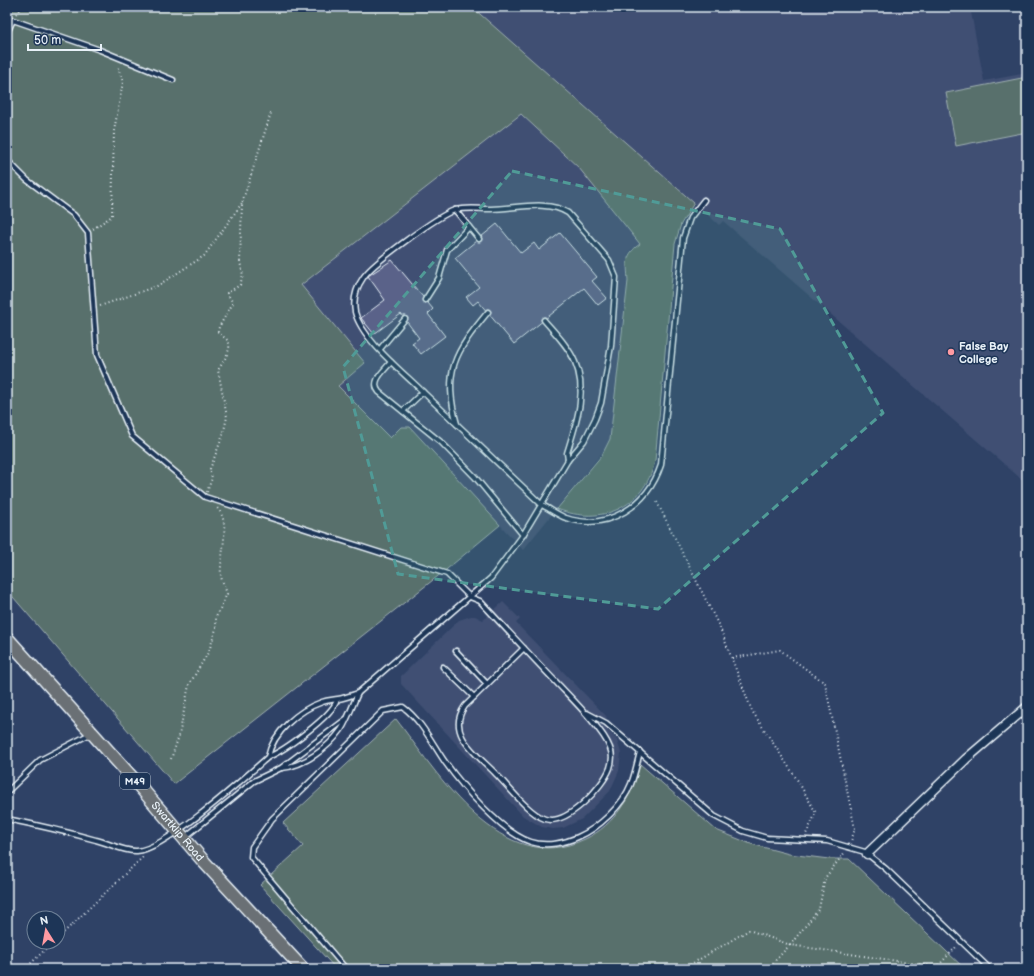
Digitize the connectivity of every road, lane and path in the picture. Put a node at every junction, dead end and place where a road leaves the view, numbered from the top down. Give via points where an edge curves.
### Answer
1 (7, 33) edge
2 (114, 56) junction
3 (173, 80) dead end
4 (271, 113) dead end
5 (7, 160) edge
6 (704, 200) dead end
7 (242, 203) junction
8 (455, 210) junction
9 (469, 227) junction
10 (88, 233) junction
11 (479, 239) dead end
12 (7, 270) edge
13 (425, 300) dead end
14 (7, 302) edge
15 (94, 309) junction
16 (488, 312) dead end
17 (405, 319) dead end
18 (544, 320) dead end
19 (380, 349) junction
20 (391, 362) junction
21 (423, 392) junction
22 (403, 411) junction
23 (457, 426) junction
24 (568, 460) junction
25 (205, 497) junction
26 (657, 502) dead end
27 (542, 505) junction
28 (523, 535) junction
29 (470, 597) junction
30 (7, 638) edge
31 (524, 648) junction
32 (456, 651) dead end
33 (732, 658) junction
34 (442, 667) dead end
35 (488, 684) junction
36 (358, 692) junction
37 (474, 697) junction
38 (337, 700) junction
39 (1027, 707) edge
40 (586, 713) junction
41 (346, 719) junction
42 (92, 733) junction
43 (640, 752) junction
44 (268, 757) junction
45 (171, 759) dead end
46 (281, 768) junction
47 (7, 792) edge
48 (7, 819) edge
49 (180, 835) junction
50 (803, 839) junction
51 (158, 844) junction
52 (848, 847) junction
53 (867, 854) junction
54 (66, 930) edge
55 (961, 942) junction
56 (790, 945) junction
57 (45, 950) edge
58 (25, 969) edge
59 (303, 969) edge
60 (346, 969) edge
61 (683, 969) edge
62 (767, 969) edge
63 (990, 969) edge

1 - 2 lane via 13,20
2 - 3 lane
2 - 10 path via 123,82 114,131 112,216
4 - 7 path
5 - 10 lane via 27,180 74,214
6 - 27 lane via 690,218 683,238 662,457 655,482 634,506 604,520 568,518
7 - 15 path via 204,256 157,286
7 - 25 path via 240,262 243,275 240,285 227,293 233,303 218,332 228,341 229,347 218,370 227,417 210,469 212,478
8 - 9 lane
8 - 19 lane via 438,218 413,236 363,277 354,300 356,312 363,330
8 - 24 lane via 536,206 561,209 568,213 613,266 616,277 611,346 601,403 584,441
9 - 11 lane
9 - 13 lane via 448,250 439,278
10 - 15 lane
12 - 14 path
15 - 25 lane via 98,355 132,436
16 - 23 lane via 463,343 454,366 451,393
17 - 19 lane
18 - 24 lane via 575,361 579,373 581,394 567,452
19 - 20 lane
20 - 21 lane
20 - 22 lane via 376,381 376,388
21 - 22 lane
21 - 23 lane
22 - 28 lane via 442,443 475,477
23 - 27 lane
24 - 27 lane
25 - 29 lane via 447,574
25 - 45 path via 222,512 225,533 220,555 221,577 227,594 216,617 216,629 209,651 189,685 179,736
26 - 33 path via 720,628
27 - 28 lane
28 - 29 lane via 495,573
29 - 31 lane via 480,601
29 - 36 lane
30 - 42 main road, Swartklip Road / M49
31 - 35 lane
31 - 40 lane
32 - 35 lane
33 - 50 path via 752,711 816,813
33 - 52 path via 780,650 825,683 855,829
34 - 37 lane
35 - 37 lane
36 - 38 lane
36 - 41 lane
37 - 40 lane via 458,715 461,736 539,817 552,820 572,813 603,782 610,770 610,747
38 - 44 lane via 333,708 299,738 281,752
38 - 44 lane via 321,702 298,715 279,733 270,747
39 - 53 street via 966,759
40 - 43 lane via 606,722
41 - 46 lane
41 - 46 lane via 338,733 313,756 296,765
42 - 47 lane via 40,760
42 - 49 main road, Swartklip Road / M49
43 - 50 lane via 714,816 743,831 767,838
43 - 60 lane via 631,786 606,819 587,833 558,844 531,842 505,828 467,790 414,716 403,708 383,711 272,819 252,847 251,858
44 - 49 lane
46 - 49 lane via 254,781
48 - 51 lane via 136,851
49 - 51 lane
49 - 59 main road, Swartklip Road / M49
50 - 52 lane via 827,841
51 - 54 path
52 - 53 lane
52 - 56 path via 825,878 819,909
53 - 55 lane via 886,869
55 - 56 path via 937,967
55 - 63 lane
56 - 61 path via 749,930
56 - 62 path
57 - 58 path

